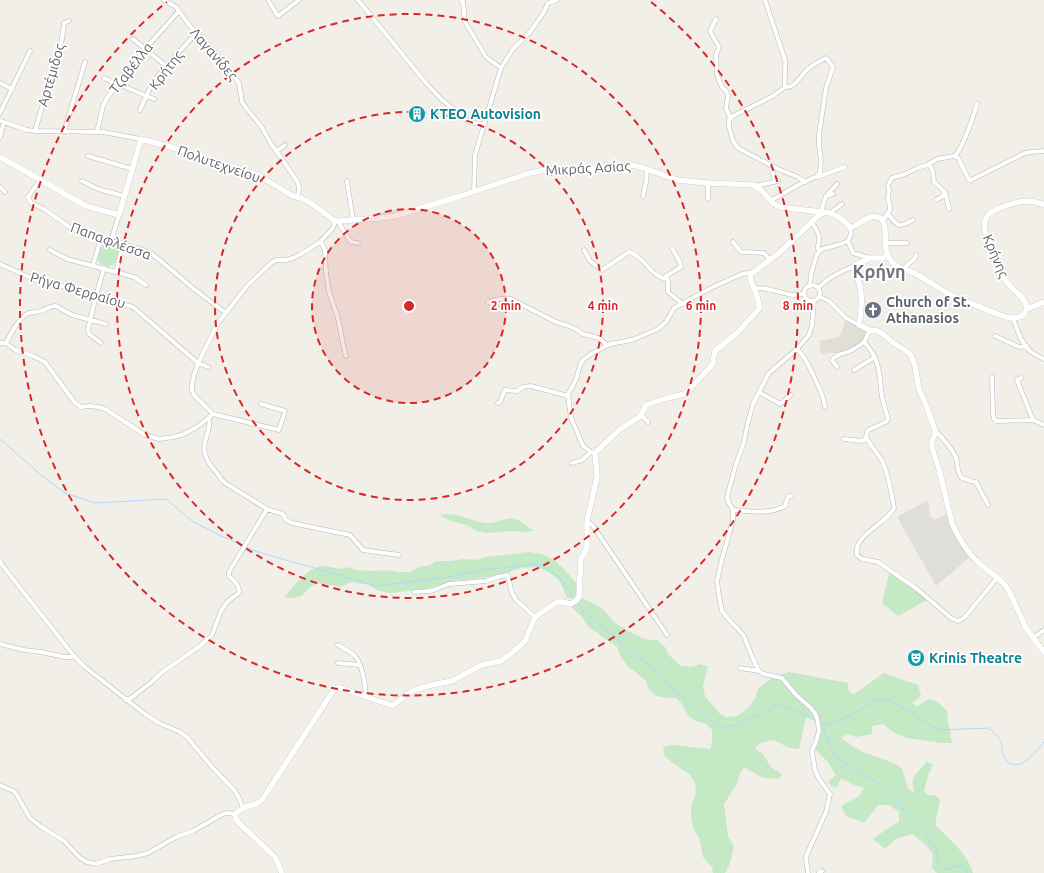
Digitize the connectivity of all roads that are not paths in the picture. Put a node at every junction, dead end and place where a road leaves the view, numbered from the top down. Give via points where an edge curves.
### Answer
1 (164, 0) edge
2 (268, 0) edge
3 (299, 0) edge
4 (358, 0) edge
5 (461, 0) edge
6 (558, 0) edge
7 (766, 0) edge
8 (547, 1) edge
9 (179, 11) junction
10 (716, 20) dead end
11 (69, 21) dead end
12 (196, 33) junction
13 (132, 39) dead end
14 (145, 49) junction
15 (30, 51) dead end
16 (85, 62) dead end
17 (166, 66) junction
18 (501, 68) junction
19 (104, 78) dead end
20 (0, 83) edge
21 (118, 84) junction
22 (785, 87) junction
23 (12, 88) junction
24 (146, 96) junction
25 (154, 99) dead end
26 (977, 104) dead end
27 (140, 110) dead end
28 (0, 113) edge
29 (730, 118) junction
30 (2, 121) edge
31 (485, 124) junction
32 (35, 131) junction
33 (64, 132) junction
34 (97, 132) junction
35 (0, 137) edge
36 (141, 139) junction
37 (285, 145) dead end
38 (277, 151) junction
39 (1044, 151) edge
40 (88, 156) dead end
41 (956, 156) junction
42 (0, 157) edge
43 (930, 164) junction
44 (845, 167) dead end
45 (132, 169) junction
46 (647, 169) junction
47 (773, 173) dead end
48 (814, 177) junction
49 (40, 180) junction
50 (82, 181) dead end
51 (347, 181) dead end
52 (806, 182) junction
53 (708, 183) junction
54 (837, 184) dead end
55 (755, 186) junction
56 (0, 187) edge
57 (5, 192) dead end
58 (474, 192) junction
59 (945, 192) junction
60 (833, 194) dead end
61 (124, 196) junction
62 (643, 196) dead end
63 (826, 196) junction
64 (298, 197) junction
65 (708, 199) dead end
66 (772, 200) junction
67 (936, 200) dead end
68 (842, 204) dead end
69 (1044, 205) edge
70 (949, 209) dead end
71 (825, 212) junction
72 (888, 214) junction
73 (119, 215) junction
74 (353, 220) junction
75 (883, 220) junction
76 (913, 220) dead end
77 (337, 221) junction
78 (812, 223) junction
79 (850, 228) junction
80 (101, 238) junction
81 (848, 240) junction
82 (111, 241) junction
83 (320, 242) junction
84 (733, 242) dead end
85 (358, 243) dead end
86 (886, 243) junction
87 (907, 243) dead end
88 (123, 244) junction
89 (672, 248) dead end
90 (50, 250) dead end
91 (584, 250) dead end
92 (819, 251) junction
93 (916, 255) dead end
94 (888, 256) junction
95 (869, 258) junction
96 (770, 260) junction
97 (0, 264) edge
98 (93, 265) junction
99 (854, 266) junction
100 (104, 268) junction
101 (903, 268) junction
102 (116, 272) junction
103 (752, 273) junction
104 (666, 279) junction
105 (146, 285) dead end
106 (810, 286) junction
107 (754, 288) junction
108 (818, 288) junction
109 (804, 293) junction
110 (96, 296) junction
111 (820, 297) junction
112 (488, 302) dead end
113 (814, 302) junction
114 (1044, 302) edge
115 (683, 304) junction
116 (1027, 309) junction
117 (226, 313) junction
118 (1013, 318) junction
119 (90, 320) junction
120 (106, 324) dead end
121 (859, 325) junction
122 (870, 330) junction
123 (995, 336) dead end
124 (864, 342) junction
125 (0, 343) edge
126 (6, 343) junction
127 (101, 343) dead end
128 (607, 345) junction
129 (1027, 346) junction
130 (797, 349) junction
131 (346, 356) dead end
132 (875, 357) junction
133 (1044, 360) edge
134 (198, 363) junction
135 (208, 367) dead end
136 (837, 367) dead end
137 (854, 370) dead end
138 (992, 377) dead end
139 (1021, 378) dead end
140 (759, 392) junction
141 (791, 395) dead end
142 (568, 396) junction
143 (498, 403) dead end
144 (261, 404) dead end
145 (825, 407) dead end
146 (641, 415) junction
147 (211, 416) junction
148 (1033, 420) junction
149 (648, 422) dead end
150 (1044, 425) edge
151 (935, 430) junction
152 (844, 439) dead end
153 (867, 439) junction
154 (593, 452) junction
155 (572, 463) dead end
156 (791, 496) dead end
157 (988, 505) dead end
158 (267, 509) junction
159 (733, 510) junction
160 (587, 521) junction
161 (399, 555) dead end
162 (0, 560) edge
163 (997, 578) junction
164 (414, 592) dead end
165 (534, 618) junction
166 (1044, 630) edge
167 (668, 635) dead end
168 (1033, 638) junction
169 (0, 644) edge
170 (338, 645) dead end
171 (1044, 652) edge
172 (74, 656) junction
173 (338, 663) dead end
174 (360, 665) junction
175 (740, 668) dead end
176 (759, 671) junction
177 (366, 696) junction
178 (126, 700) junction
179 (0, 785) edge
180 (242, 808) junction
181 (235, 814) junction
182 (282, 873) edge
183 (808, 873) edge

1 - 9 street, Λαγανίδες
2 - 3 street via 278,16
4 - 31 street via 438,96 469,122
5 - 18 street via 465,22 486,57
6 - 8 street
7 - 22 street via 784,60
8 - 18 street via 544,12
9 - 12 street, Λαγανίδες
9 - 14 street, Τζαβέλλα
10 - 29 street via 710,31 719,47 716,55 717,75 727,92 726,108
11 - 32 street, Αρτέμιδος via 64,23 62,39
12 - 17 street, Κρήτης
12 - 38 street, Λαγανίδες via 215,52 239,83 242,102
13 - 14 street
14 - 17 street
14 - 21 street, Τζαβέλλα
15 - 23 street
16 - 33 street
17 - 24 street, Κρήτης
18 - 31 street
19 - 21 street
20 - 23 street
21 - 24 street
21 - 34 street, Τζαβέλλα via 105,102
22 - 29 street
22 - 48 street via 793,85 808,69 825,58 832,66 819,134 821,169
23 - 28 street
24 - 25 street
24 - 27 street, Κρήτης
26 - 41 street
29 - 52 street via 729,127 738,148
30 - 32 street, Πολυτεχνείου
30 - 35 street
31 - 58 street via 475,155
32 - 33 street, Πολυτεχνείου
33 - 34 street, Πολυτεχνείου
34 - 36 street, Πολυτεχνείου
36 - 45 street
36 - 64 street, Πολυτεχνείου via 258,175
37 - 38 street
38 - 64 street, Λαγανίδες via 298,183
39 - 41 street via 1025,153 971,180
40 - 45 street
41 - 43 street via 937,159
42 - 49 street
43 - 59 street via 934,181
43 - 72 street via 891,178 888,185
44 - 48 street
45 - 61 street
46 - 53 street, Μικράς Ασίας via 677,180
46 - 58 street, Μικράς Ασίας via 637,166 584,170 560,168 530,173
46 - 62 street
47 - 55 street via 776,181
48 - 52 street
49 - 73 street via 88,207
49 - 80 street, Παπαφλέσσα via 28,197 31,203 79,232
50 - 61 street via 98,189
51 - 74 street
52 - 66 street
53 - 55 street, Μικράς Ασίας
53 - 65 street
54 - 63 street
55 - 66 street
56 - 57 street
58 - 74 street via 395,216
59 - 67 street
59 - 70 street
60 - 63 street
61 - 73 street
63 - 71 street
64 - 77 street, Πολυτεχνείου
66 - 71 street via 779,207
68 - 71 street
69 - 116 street, Κρήνης via 1032,202 1013,203 990,213 984,222 987,238 1000,272 1024,300
71 - 78 street
71 - 79 street via 836,215
72 - 75 street
72 - 76 street via 894,222 901,225
73 - 82 street
74 - 77 street
75 - 79 street via 872,216
75 - 86 street
77 - 83 street
77 - 85 street via 351,242
78 - 92 street via 820,241 817,247
78 - 96 street
79 - 81 street
80 - 82 street, Παπαφλέσσα
80 - 98 street
81 - 92 street
81 - 95 street via 853,253
82 - 88 street, Παπαφλέσσα
83 - 117 street via 292,258 271,262 247,286
83 - 131 street via 324,250 329,292 338,318
84 - 96 street via 741,252 764,253
86 - 87 street
86 - 94 street
88 - 102 street
88 - 117 street, Παπαφλέσσα via 156,257
89 - 104 street via 681,267 666,276
90 - 98 street via 65,258
91 - 104 street via 590,261 602,270 629,252 638,257 654,274
92 - 106 street via 811,274
93 - 101 street
94 - 95 street
94 - 101 street via 894,265
95 - 99 street
96 - 103 street
97 - 110 street, Ρήγα Φερραίου via 44,283
98 - 100 street
99 - 108 street via 829,278
99 - 121 street via 861,292
100 - 102 street
100 - 110 street
101 - 118 street via 952,295 996,314
102 - 105 street via 134,277
103 - 107 street via 750,278
103 - 115 street via 742,274
104 - 115 street via 668,292
106 - 108 street
106 - 109 street
107 - 109 street via 793,295
107 - 146 street via 759,309 736,334 715,351 714,362 710,368 684,394 646,405
108 - 111 street
109 - 113 street via 807,300
110 - 119 street
110 - 134 street, Ρήγα Φερραίου via 133,306
111 - 113 street
111 - 121 street via 830,301 846,318
112 - 128 street via 511,299 583,334 599,338
113 - 130 street via 810,332
114 - 116 street
115 - 128 street via 673,309 666,322 658,329 632,340
116 - 118 street via 1023,314
117 - 134 street via 218,323
118 - 129 street
119 - 120 street
119 - 126 street via 53,305 27,314 20,320
119 - 127 street via 89,333
121 - 122 street
122 - 124 street
122 - 151 street via 883,334 911,355 919,391
123 - 129 street via 1019,347
124 - 132 street
124 - 136 street via 832,358
125 - 126 street
126 - 147 street via 15,350 46,362 75,403 81,407 94,406 105,409 150,437 159,439 180,436
128 - 142 street via 582,362
129 - 133 street via 1031,352
130 - 140 street via 771,372
130 - 145 street via 809,365 823,396
132 - 137 street
132 - 153 street via 888,420 868,430
134 - 135 street, Ρήγα Φερραίου
134 - 147 street via 192,381 193,393
138 - 148 street via 994,419
139 - 148 street via 1017,380
140 - 141 street via 780,404
140 - 159 street via 753,404 727,496
142 - 143 street via 525,386 516,391 505,390
142 - 154 street via 570,412 583,446
144 - 147 street via 285,411 279,430
146 - 149 street
146 - 154 street
147 - 158 street via 204,451 210,466 222,481
148 - 150 street
151 - 157 street via 954,454 960,476 976,482
151 - 163 street via 932,447 954,528 976,560
152 - 153 street
153 - 163 street via 884,465 894,508 862,540 857,548 857,555 862,559 878,562 889,569 958,621 964,618
154 - 155 street
154 - 160 street via 597,477
156 - 159 street via 788,497 785,506 770,512
158 - 161 street via 283,514 286,520 292,523 350,535 363,550
158 - 178 street via 229,572 229,576 237,584 238,593 221,611 212,635
159 - 176 street via 733,520 717,581 719,596 722,610 744,636
160 - 165 street via 587,546 581,558 579,596 569,604 557,602
160 - 167 street
162 - 172 street
163 - 168 street via 1009,591
164 - 165 street via 431,591 456,582 486,581 506,575 516,600
165 - 177 street via 525,641 501,661 482,665 452,681 414,690 394,705
166 - 168 street
168 - 171 street
169 - 172 street via 70,658
170 - 174 street via 355,656
172 - 178 street
173 - 174 street
174 - 177 street
175 - 176 street
176 - 183 street via 782,678 796,695 812,708 818,723 812,752 819,779 830,794 826,812 806,858
177 - 180 street via 338,687 334,689 262,800
178 - 180 street via 149,717 187,737 234,791
179 - 181 street via 14,792 30,818 64,841 80,858 96,864 148,853 221,815
180 - 181 street
181 - 182 street via 239,823 275,857

